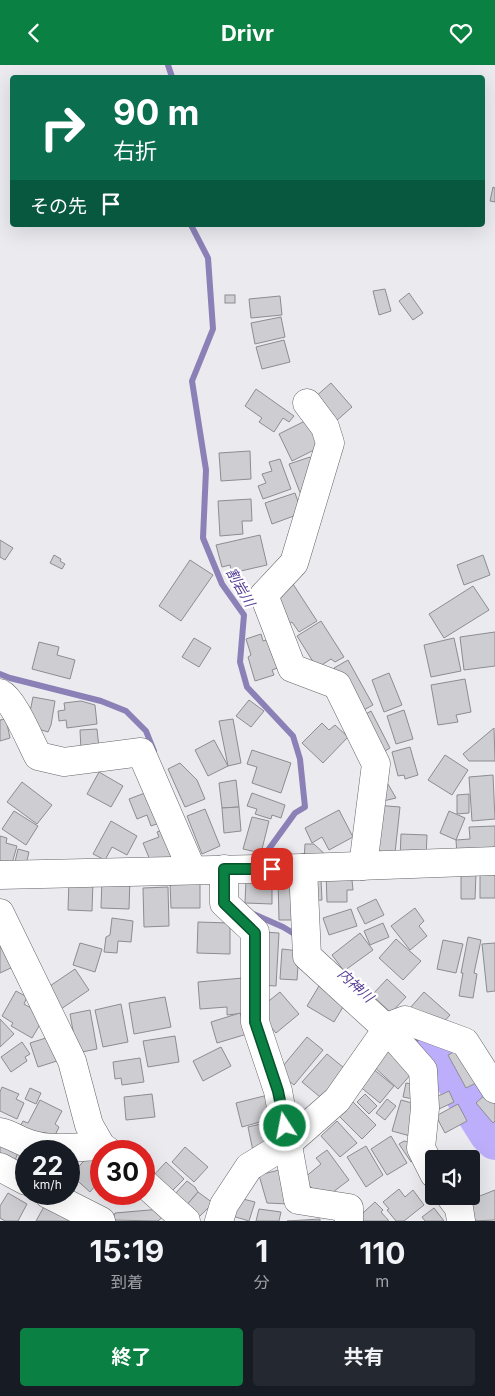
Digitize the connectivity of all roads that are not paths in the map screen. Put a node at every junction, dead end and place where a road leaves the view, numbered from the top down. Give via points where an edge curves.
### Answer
1 (308, 403) dead end
2 (0, 693) edge
3 (495, 861) edge
4 (363, 866) junction
5 (303, 868) junction
6 (225, 874) junction
7 (0, 875) edge
8 (0, 913) edge
9 (393, 1025) junction
10 (495, 1089) edge
11 (0, 1132) edge
12 (99, 1140) edge
13 (288, 1143) junction
14 (90, 1148) edge
15 (425, 1155) edge
16 (0, 1167) edge
17 (15, 1175) edge
18 (155, 1193) edge
19 (70, 1205) edge
20 (457, 1205) edge
21 (101, 1221) edge
22 (186, 1221) edge
23 (218, 1221) edge
24 (349, 1221) edge
25 (461, 1221) edge

1 - 4 street via 325,427 330,443 294,563 264,595 292,668 337,685 376,764
2 - 6 street via 19,717 38,756 64,762 141,752
3 - 4 street
4 - 5 street
5 - 6 street
5 - 9 street via 307,956
6 - 7 street
6 - 13 street via 224,903 255,933 255,1022 278,1091
8 - 12 street via 72,1061 89,1125
9 - 10 street via 405,1020 465,1042
9 - 13 street via 337,1100
9 - 15 street via 423,1070 425,1107 421,1147
11 - 14 street via 29,1144
13 - 23 street via 249,1167 224,1205
13 - 24 street via 298,1200 349,1208
16 - 17 street
18 - 22 street
19 - 21 street
20 - 25 street

